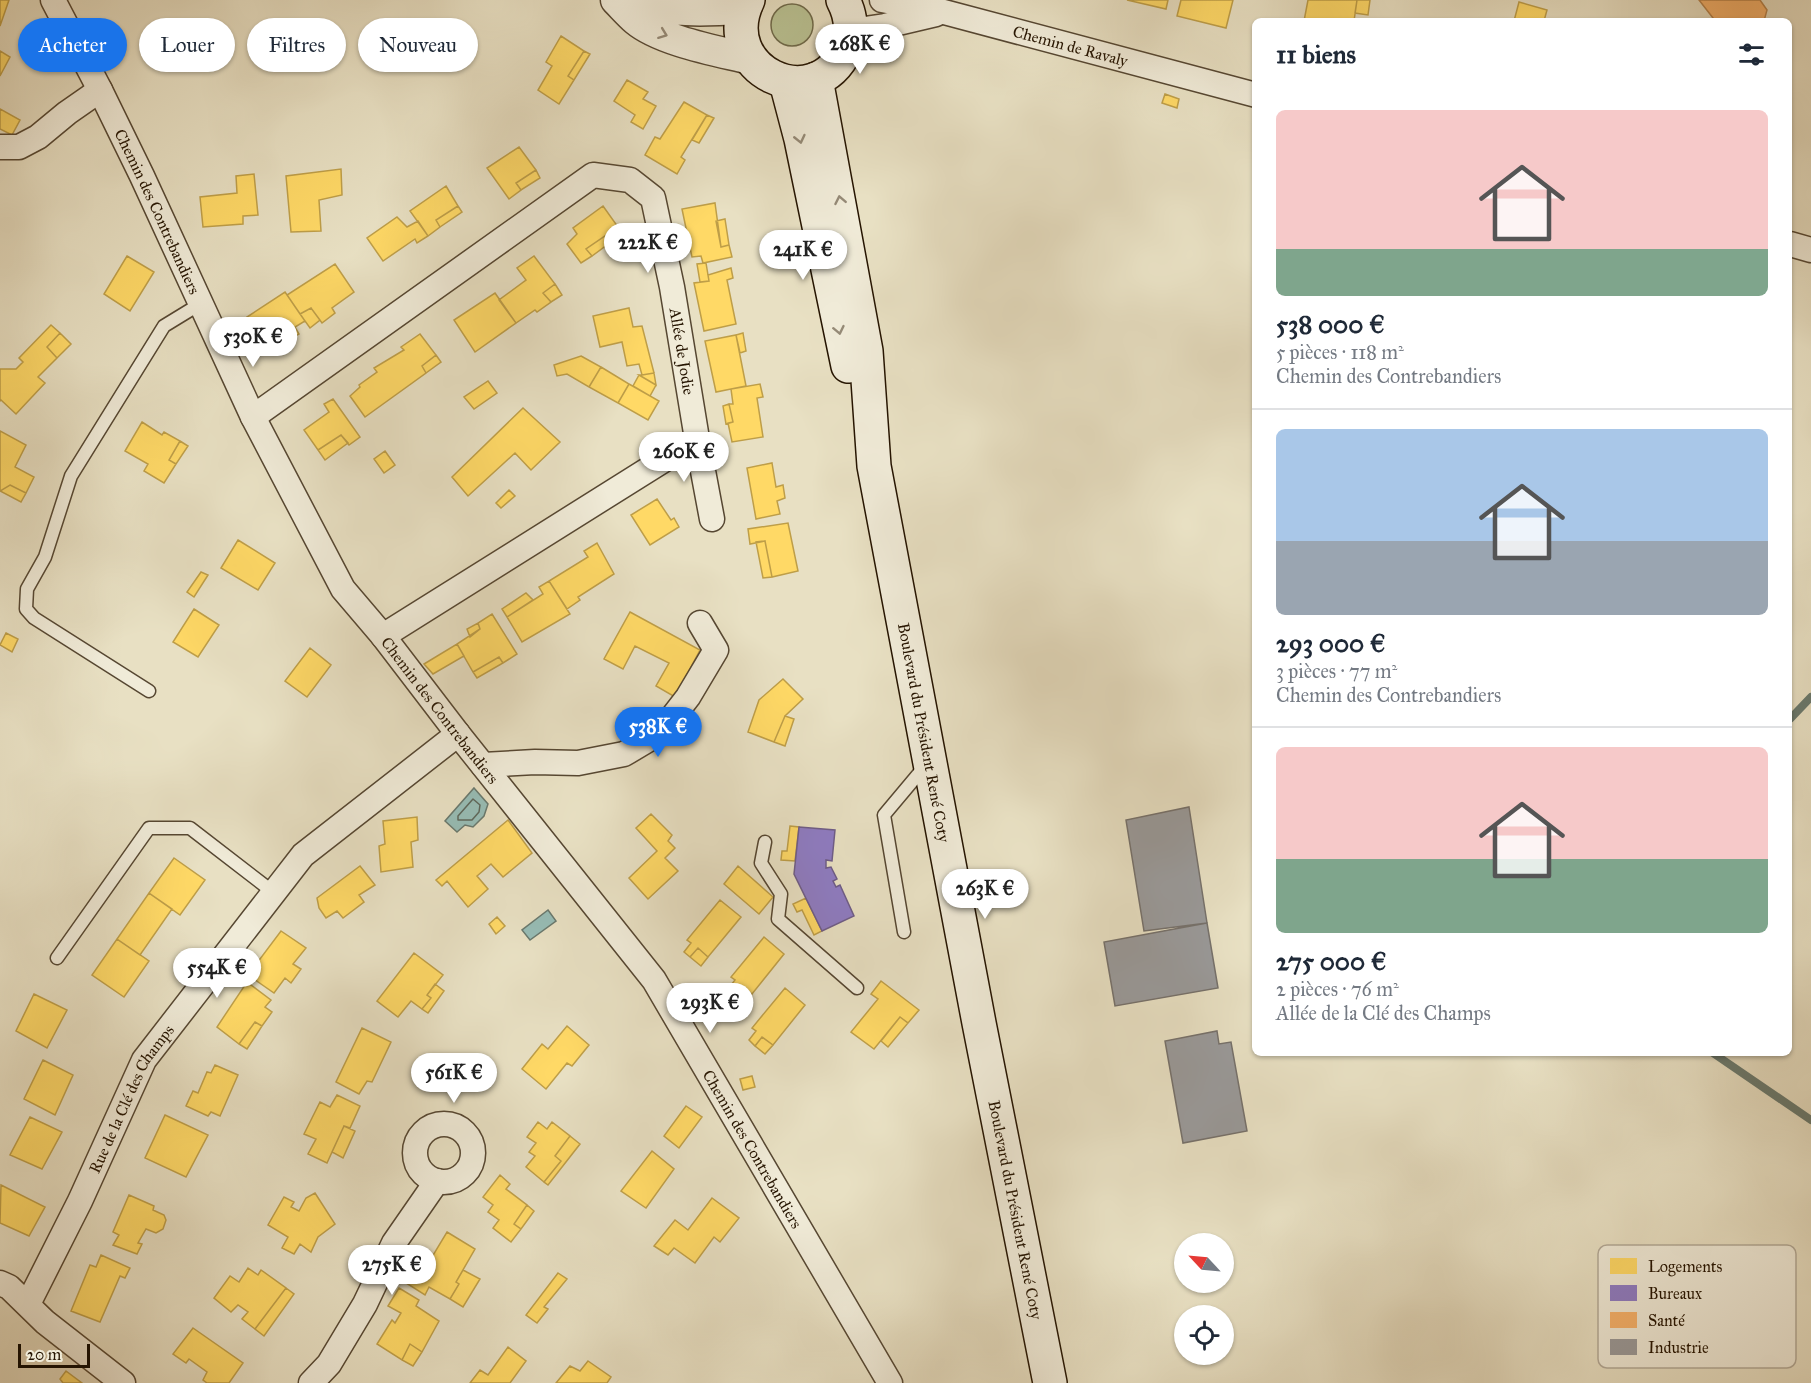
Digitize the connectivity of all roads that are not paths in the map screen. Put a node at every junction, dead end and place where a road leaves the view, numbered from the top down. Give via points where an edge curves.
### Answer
1 (53, 0) edge
2 (616, 0) edge
3 (630, 0) edge
4 (843, 0) edge
5 (882, 0) edge
6 (746, 4) edge
7 (944, 12) junction
8 (850, 32) junction
9 (750, 58) junction
10 (801, 80) junction
11 (100, 90) junction
12 (1252, 94) edge
13 (0, 147) edge
14 (1792, 245) edge
15 (1811, 250) edge
16 (200, 304) junction
17 (253, 417) junction
18 (697, 439) junction
19 (712, 519) dead end
20 (700, 622) dead end
21 (383, 636) junction
22 (148, 691) dead end
23 (458, 734) junction
24 (929, 761) junction
25 (483, 765) junction
26 (765, 842) dead end
27 (273, 892) junction
28 (904, 932) dead end
29 (57, 958) dead end
30 (857, 988) dead end
31 (437, 1181) dead end
32 (0, 1283) edge
33 (28, 1304) junction
34 (123, 1383) edge
35 (311, 1383) edge
36 (890, 1383) edge
37 (1050, 1383) edge

1 - 11 street, Chemin des Contrebandiers
2 -> 9 street via 637,21 657,32 705,49
3 - 6 street via 649,7 690,11
4 - 8 main road
5 - 7 street, Chemin de Ravaly
6 - 9 main road via 741,34
7 - 8 street
7 - 12 street, Chemin de Ravaly
8 - 10 main road via 836,65
9 - 10 main road via 766,74
10 - 24 main road, Boulevard du Président René Coty via 801,139 844,353 874,466
11 - 13 street via 38,137 19,147
11 - 16 street, Chemin des Contrebandiers
14 - 15 street
16 - 17 street, Chemin des Contrebandiers
16 - 22 lane via 164,326 71,476 45,557 27,589 26,609 34,618
17 - 18 street, Allée de Jodie via 593,175 630,180 653,198
17 - 21 street, Chemin des Contrebandiers via 343,589
18 - 19 street, Allée de Jodie
18 - 21 street
20 - 25 street via 716,650 661,732 624,754 578,763
21 - 23 street, Chemin des Contrebandiers
23 - 25 street, Chemin des Contrebandiers
23 - 27 street, Rue de la Clé des Champs via 303,855
24 - 28 lane via 884,815
24 - 37 main road, Boulevard du Président René Coty
25 - 36 street, Chemin des Contrebandiers via 654,980
26 - 30 lane via 761,863 781,894 778,919
27 - 29 lane via 190,828 149,828
27 - 33 street, Rue de la Clé des Champs via 144,1060
31 - 35 street via 393,1244 365,1304 329,1364
32 - 33 street
33 - 34 street

